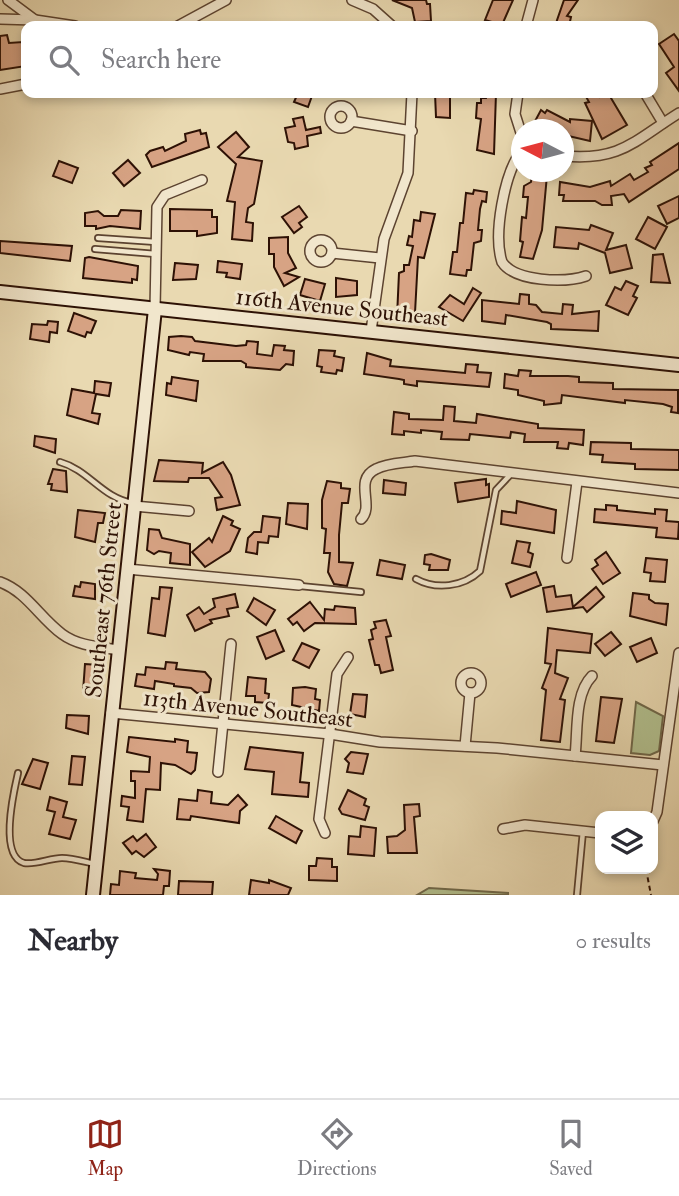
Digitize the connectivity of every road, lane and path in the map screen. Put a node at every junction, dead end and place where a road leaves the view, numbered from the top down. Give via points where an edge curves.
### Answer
1 (8, 0) edge
2 (226, 0) edge
3 (352, 0) edge
4 (533, 0) edge
5 (0, 19) edge
6 (35, 20) junction
7 (42, 21) edge
8 (187, 21) edge
9 (386, 21) edge
10 (527, 21) edge
11 (21, 85) edge
12 (0, 89) edge
13 (412, 98) edge
14 (517, 98) edge
15 (648, 98) edge
16 (679, 113) edge
17 (517, 119) edge
18 (351, 121) dead end
19 (663, 123) junction
20 (412, 131) junction
21 (574, 157) edge
22 (511, 171) edge
23 (202, 180) dead end
24 (98, 238) dead end
25 (156, 242) junction
26 (95, 249) dead end
27 (332, 253) dead end
28 (156, 254) junction
29 (380, 258) junction
30 (586, 276) dead end
31 (0, 292) edge
32 (155, 309) junction
33 (371, 331) junction
34 (679, 365) edge
35 (60, 462) dead end
36 (512, 474) junction
37 (577, 482) junction
38 (679, 493) edge
39 (134, 505) junction
40 (189, 511) dead end
41 (361, 519) dead end
42 (567, 558) dead end
43 (127, 569) junction
44 (416, 579) dead end
45 (0, 582) edge
46 (299, 585) joint
47 (360, 592) dead end
48 (231, 644) dead end
49 (119, 650) junction
50 (679, 653) edge
51 (348, 657) dead end
52 (592, 676) dead end
53 (470, 693) dead end
54 (111, 713) junction
55 (223, 723) junction
56 (330, 734) junction
57 (465, 746) junction
58 (575, 756) junction
59 (663, 765) junction
60 (218, 772) dead end
61 (18, 773) dead end
62 (655, 811) edge
63 (503, 830) dead end
64 (583, 831) junction
65 (595, 832) edge
66 (325, 833) dead end
67 (2, 837) dead end
68 (8, 857) dead end
69 (96, 864) junction
70 (647, 874) edge
71 (93, 895) edge
72 (577, 895) edge
73 (651, 895) edge

1 - 6 street
2 - 8 street
3 - 9 street
4 - 10 street
5 - 6 street
6 - 7 street
11 - 12 street
13 - 20 street
14 - 17 street
15 - 19 street
16 - 19 street
18 - 20 street
19 - 21 street via 614,154
20 - 29 street via 408,173
22 - 30 street via 499,245 502,262 517,274 568,280
23 - 25 street via 160,200
24 - 25 lane
25 - 28 street
26 - 28 lane
27 - 29 street
28 - 32 street
29 - 33 street
31 - 32 street, 116th Avenue Southeast
32 - 33 street, 116th Avenue Southeast
32 - 39 street, Southeast 76th Street
33 - 34 street, 116th Avenue Southeast
35 - 39 lane via 79,469 117,500
36 - 37 street
36 - 41 street via 415,461 380,467 369,473 365,482 367,511
36 - 44 lane via 496,490 480,571 458,584 426,584
37 - 38 street
37 - 42 street
39 - 40 street
39 - 43 street, Southeast 76th Street
43 - 46 street
43 - 49 street, Southeast 76th Street
45 - 49 street via 22,594 63,635 79,643
46 - 47 lane
48 - 55 street
49 - 54 street, Southeast 76th Street
50 - 59 street
51 - 56 street via 337,674
52 - 58 street via 581,698
53 - 57 street
54 - 55 street, 113th Avenue Southeast
54 - 69 street, Southeast 76th Street
55 - 56 street, 113th Avenue Southeast
55 - 60 street
56 - 57 street, 113th Avenue Southeast via 380,742
56 - 66 street via 319,819
57 - 58 street, 113th Avenue Southeast
58 - 59 street
59 - 62 street
61 - 67 lane
63 - 64 street via 526,825
64 - 65 street
64 - 72 lane
68 - 69 lane via 25,864 63,858
69 - 71 street, Southeast 76th Street
70 - 73 path

